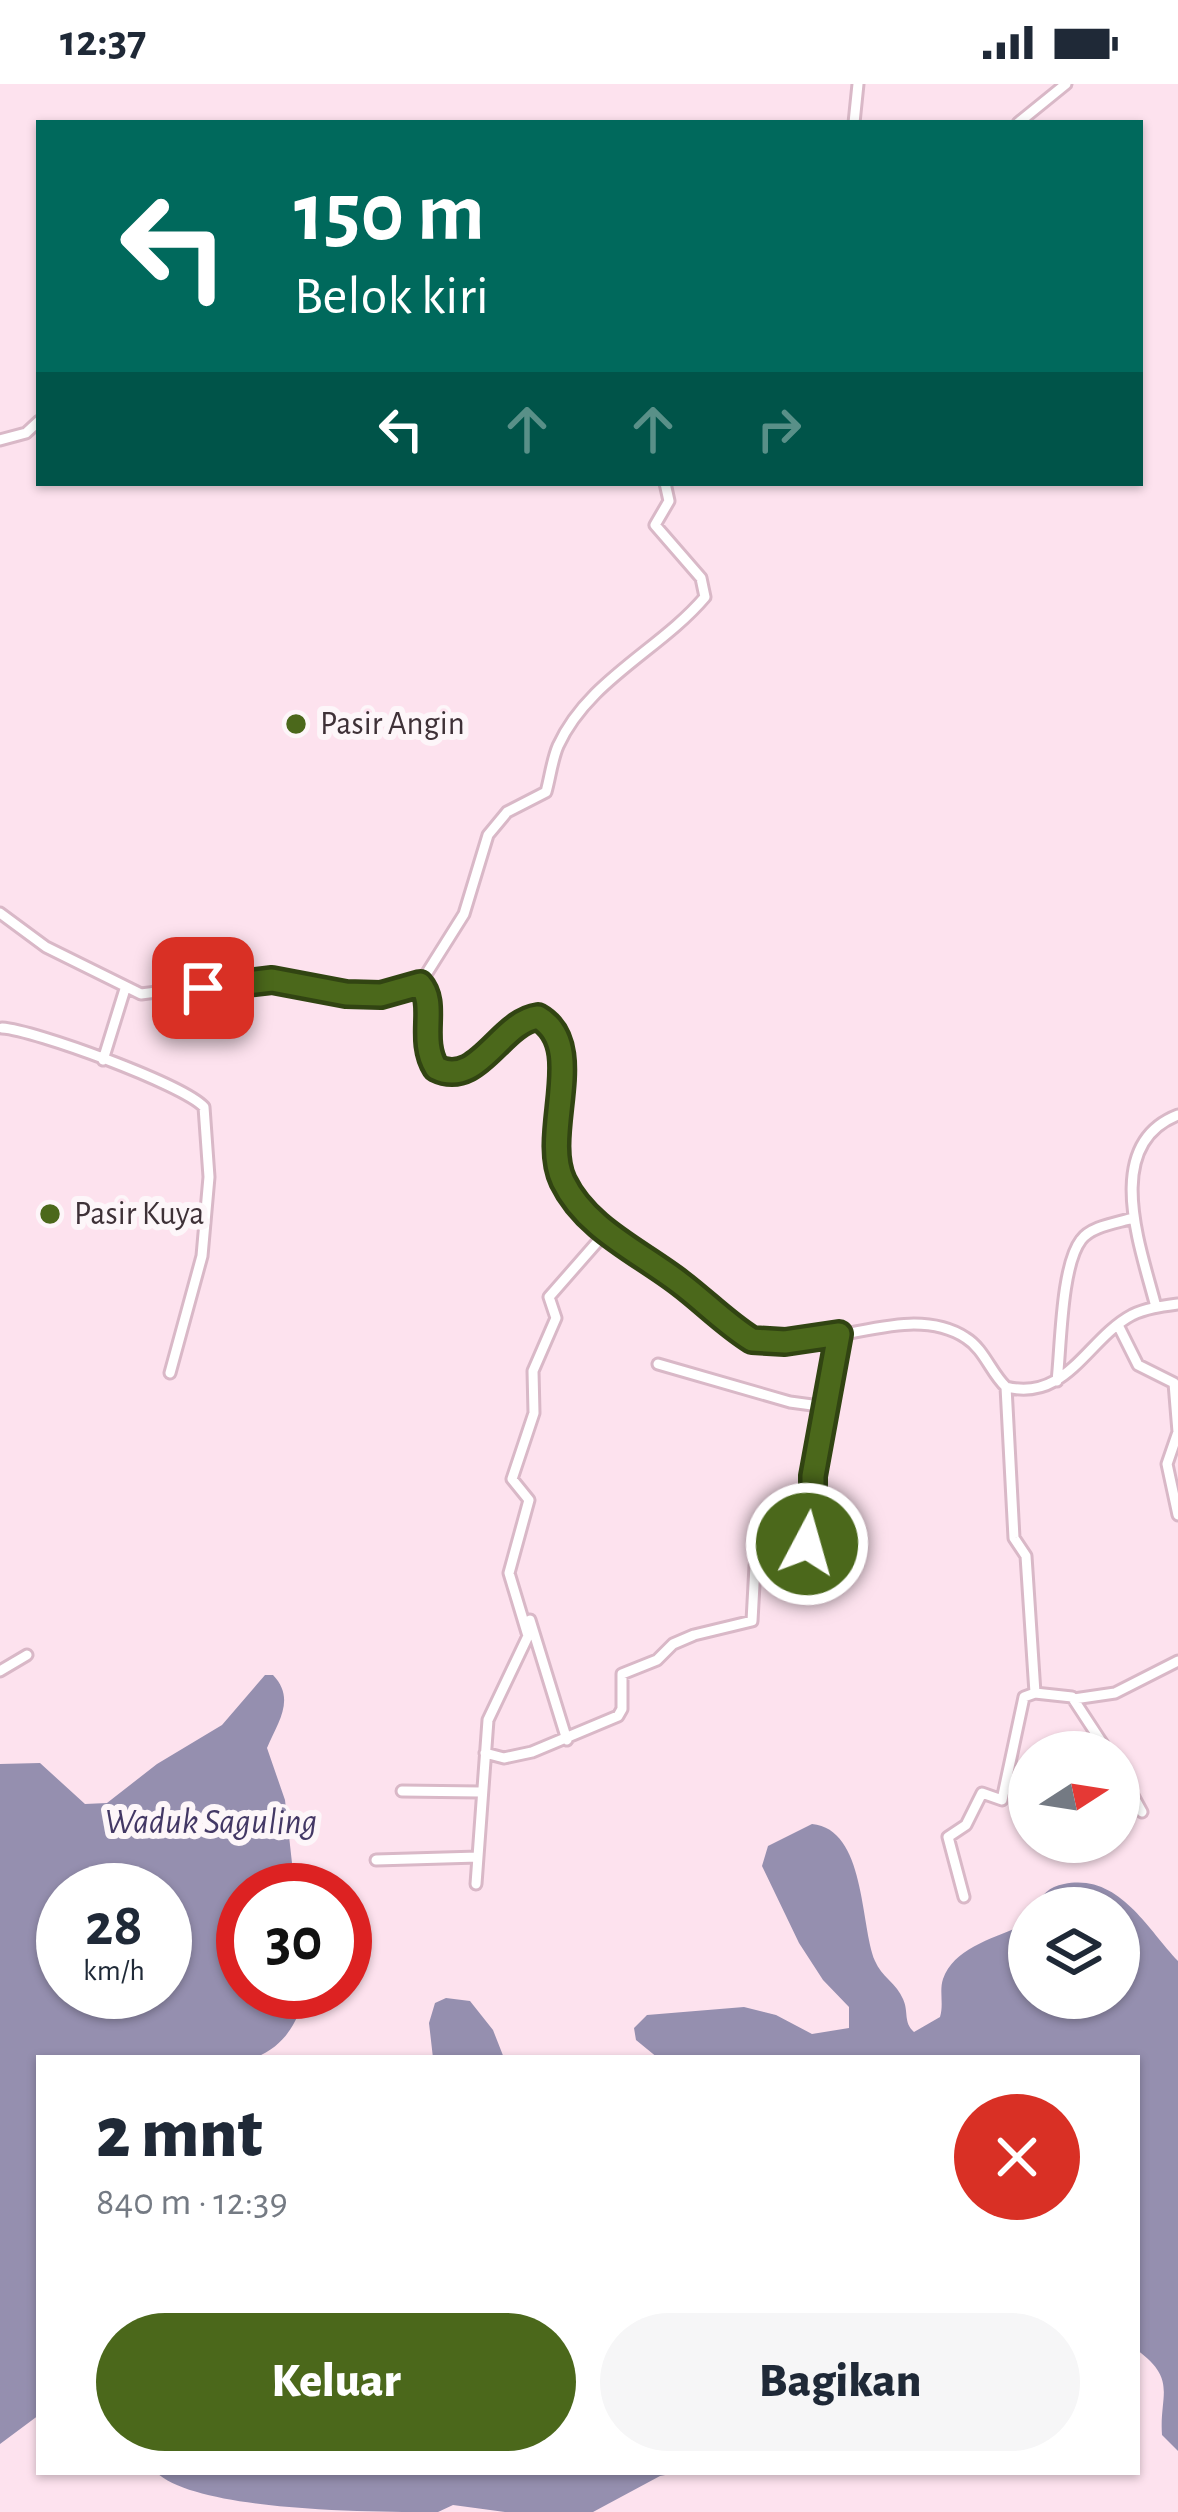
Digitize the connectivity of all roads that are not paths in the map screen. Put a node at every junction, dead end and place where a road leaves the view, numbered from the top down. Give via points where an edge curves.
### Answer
1 (858, 84) edge
2 (1066, 84) edge
3 (854, 120) edge
4 (1022, 120) edge
5 (36, 424) edge
6 (0, 440) edge
7 (666, 486) edge
8 (0, 913) edge
9 (420, 984) junction
10 (125, 989) junction
11 (2, 1028) edge
12 (103, 1060) junction
13 (1178, 1115) edge
14 (1133, 1219) junction
15 (606, 1232) junction
16 (1178, 1304) edge
17 (1156, 1307) junction
18 (1118, 1325) junction
19 (839, 1334) junction
20 (658, 1364) dead end
21 (170, 1373) dead end
22 (1057, 1381) junction
23 (1006, 1387) junction
24 (827, 1407) junction
25 (1178, 1515) edge
26 (525, 1617) junction
27 (27, 1655) dead end
28 (1178, 1660) edge
29 (0, 1671) edge
30 (1035, 1694) junction
31 (1074, 1699) junction
32 (1095, 1731) edge
33 (567, 1740) junction
34 (484, 1753) junction
35 (402, 1791) dead end
36 (480, 1792) junction
37 (1140, 1808) edge
38 (1142, 1812) dead end
39 (478, 1857) junction
40 (376, 1860) dead end
41 (476, 1884) dead end
42 (964, 1897) dead end

1 - 3 street
2 - 4 street
5 - 6 street
7 - 9 street via 669,501 655,525 701,578 705,597 604,685 556,749 546,793 507,812 488,835 464,914
8 - 10 street
9 - 10 street via 381,995 260,979 155,996
9 - 15 street via 428,999 426,1048 444,1072 472,1067 523,1020 538,1017 551,1026 561,1048 560,1173
10 - 12 street
11 - 12 street
12 - 21 street via 197,1100 205,1111 202,1256
13 - 14 street via 1139,1153
14 - 17 street
14 - 22 street via 1079,1243
15 - 19 street via 752,1340
15 - 26 street via 549,1298 556,1318 533,1371 534,1413 512,1477 529,1497 509,1573
16 - 17 street
17 - 18 street
18 - 22 street
18 - 25 street via 1138,1365 1174,1383 1178,1432 1167,1464
19 - 23 street via 886,1326 954,1332 976,1346
19 - 24 street
20 - 24 street
22 - 23 street
23 - 30 street via 1014,1538 1026,1556
24 - 33 street via 811,1539 755,1566 752,1621 678,1641 622,1674 620,1714
26 - 33 street
26 - 34 street via 528,1636 488,1720
27 - 29 street
28 - 31 street via 1115,1693
30 - 31 street
30 - 42 street via 1024,1697 1002,1800 982,1793 966,1825 948,1837
31 - 32 street
33 - 34 street via 507,1758
34 - 36 street
35 - 36 street
36 - 39 street
37 - 38 street
39 - 40 street
39 - 41 street

